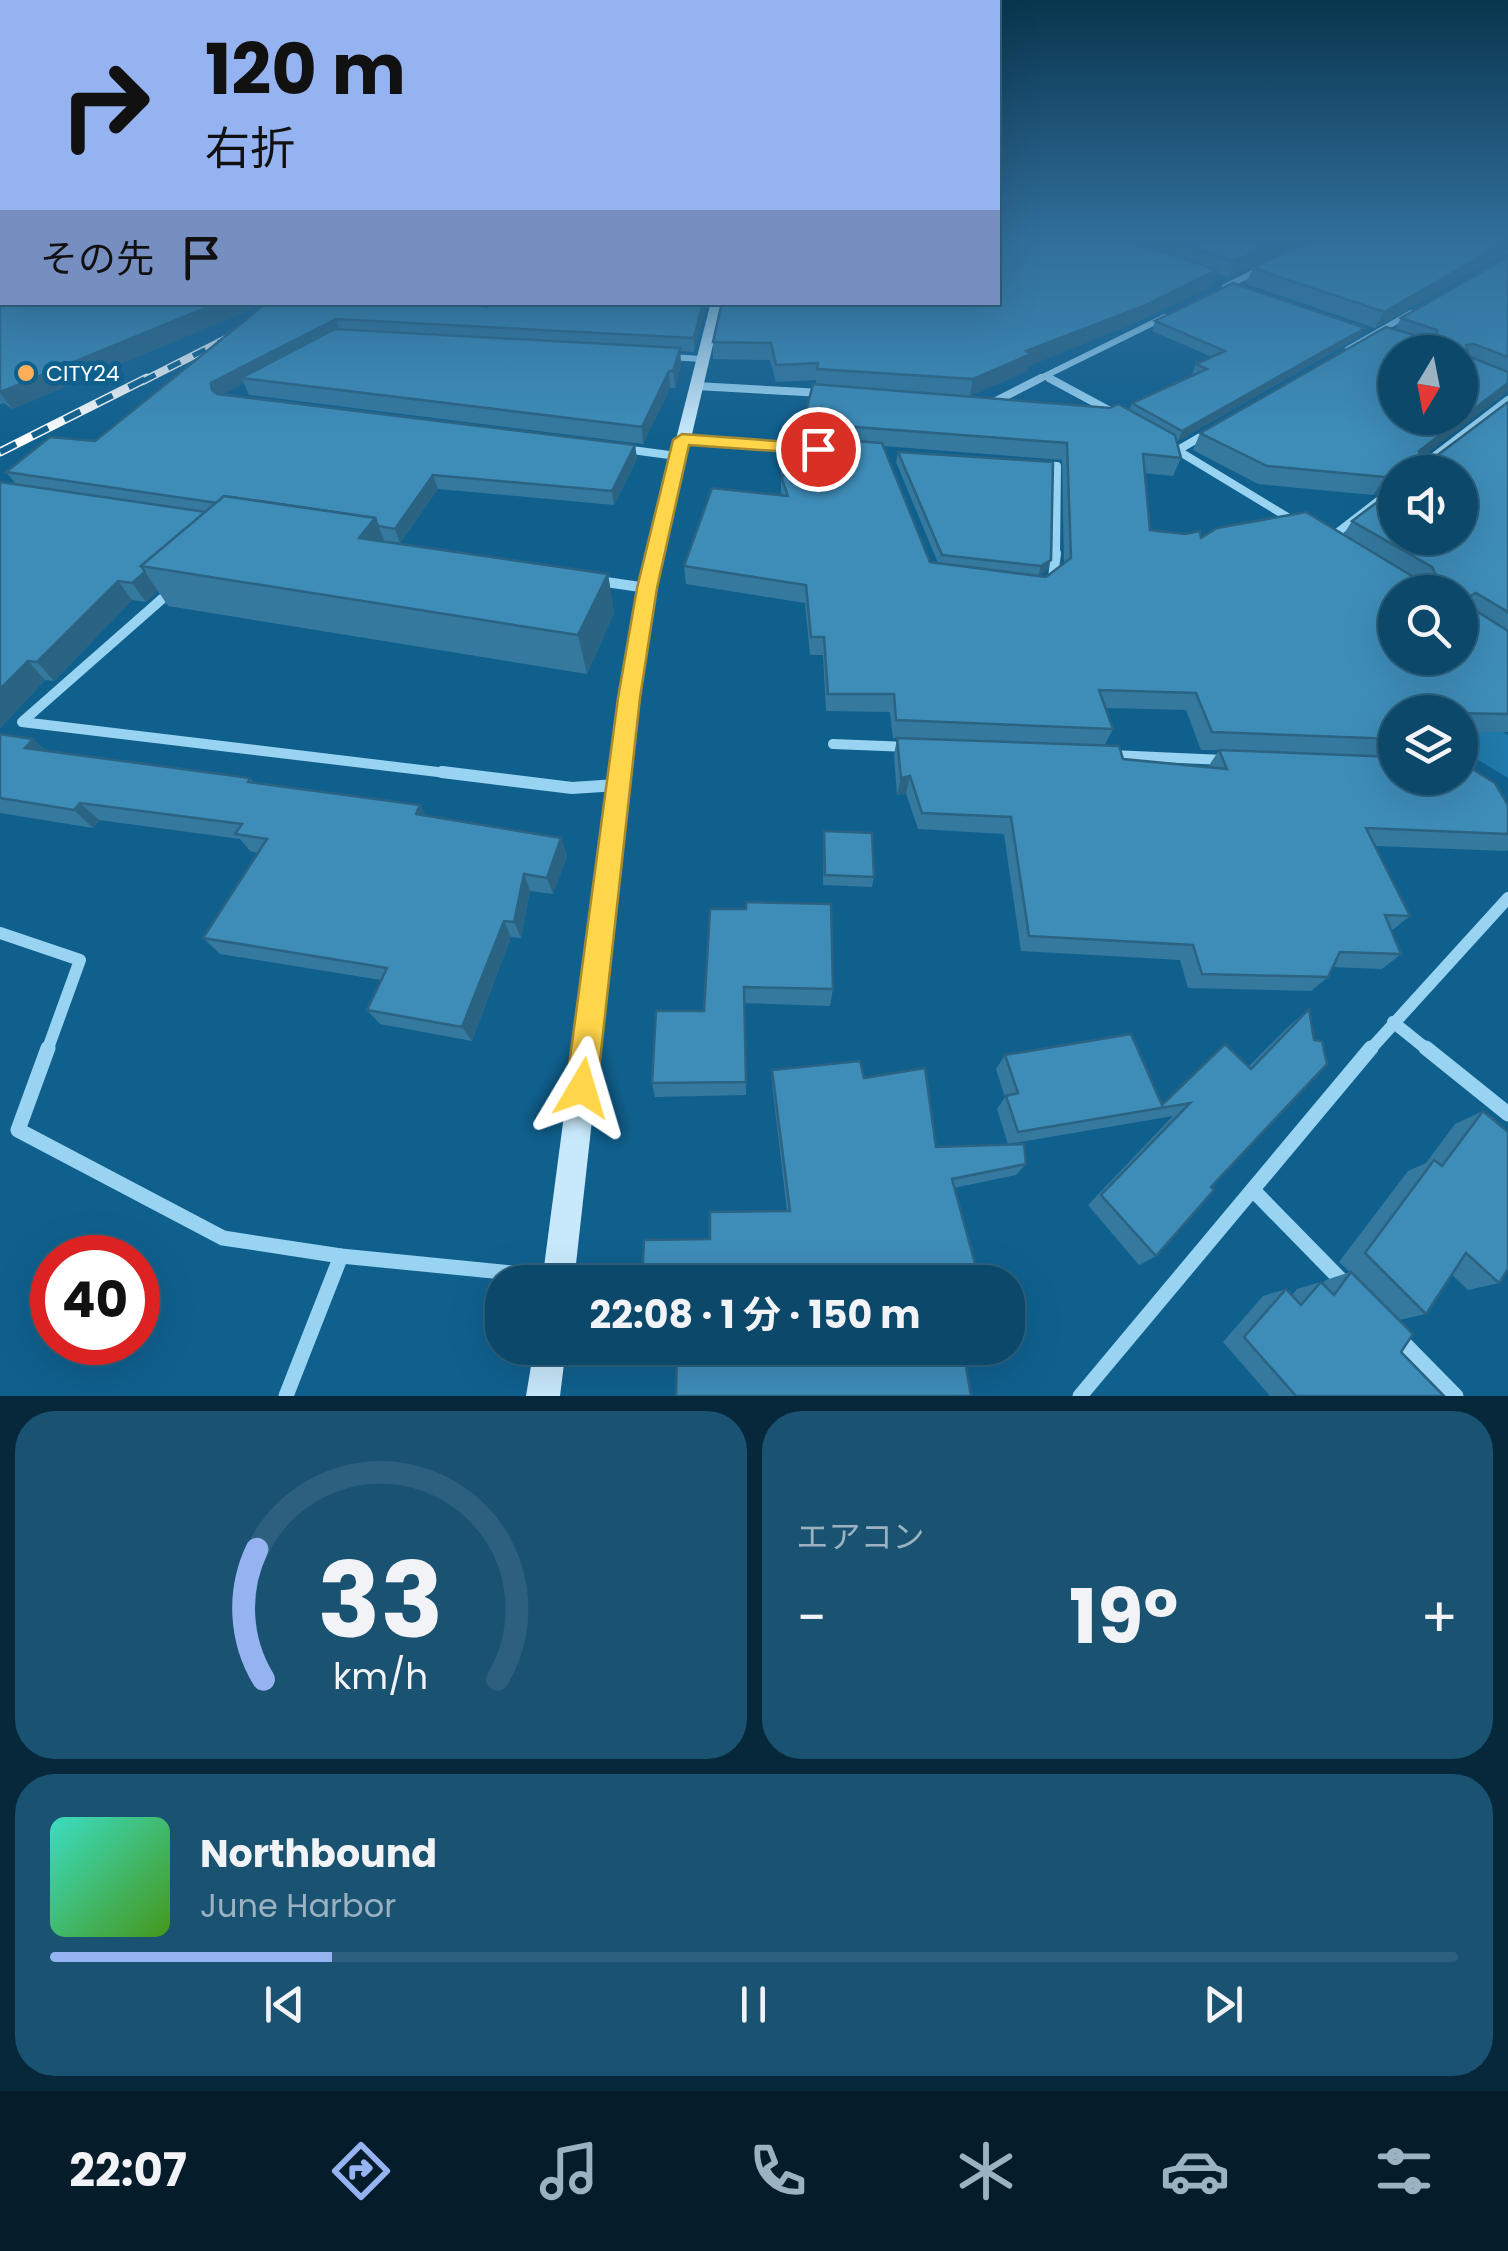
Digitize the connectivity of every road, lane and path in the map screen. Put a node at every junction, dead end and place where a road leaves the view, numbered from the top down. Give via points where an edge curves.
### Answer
1 (716, 305) edge
2 (1424, 305) edge
3 (1181, 309) edge
4 (1356, 327) edge
5 (1374, 333) junction
6 (1379, 335) edge
7 (1341, 353) edge
8 (664, 356) edge
9 (702, 358) junction
10 (1044, 376) junction
11 (696, 386) junction
12 (841, 394) edge
13 (1508, 400) edge
14 (972, 403) edge
15 (990, 404) junction
16 (1008, 405) edge
17 (1078, 410) edge
18 (1114, 412) junction
19 (1130, 422) edge
20 (1211, 431) edge
21 (1162, 441) edge
22 (679, 448) junction
23 (618, 449) edge
24 (830, 450) edge
25 (1178, 450) junction
26 (1436, 455) edge
27 (1038, 465) edge
28 (1378, 501) edge
29 (1310, 531) edge
30 (1341, 550) edge
31 (590, 579) edge
32 (184, 580) edge
33 (1040, 586) edge
34 (647, 588) junction
35 (833, 744) dead end
36 (930, 748) edge
37 (1104, 755) edge
38 (1240, 760) edge
39 (617, 786) junction
40 (1508, 898) edge
41 (0, 933) edge
42 (1393, 1022) junction
43 (1508, 1114) edge
44 (1253, 1190) junction
45 (341, 1256) junction
46 (561, 1265) edge
47 (485, 1272) edge
48 (1361, 1300) edge
49 (1388, 1327) edge
50 (548, 1365) edge
51 (286, 1396) edge
52 (544, 1396) edge
53 (1080, 1396) edge
54 (1456, 1396) edge

1 - 9 street
2 - 5 street
3 - 10 street
4 - 5 street
5 - 6 street
5 - 7 street
8 - 9 street
9 - 11 street
10 - 15 street
10 - 18 street
11 - 12 street
11 - 22 street
13 - 26 street
14 - 15 street
15 - 16 street
17 - 18 street
18 - 19 street
20 - 25 street
21 - 25 street
22 - 23 street
22 - 24 street
22 - 34 street
25 - 29 street
27 - 33 street via 1057,466 1056,575
28 - 30 street via 1326,541
31 - 34 street
32 - 39 street via 22,722 572,788
34 - 39 street
35 - 36 street
37 - 38 street
39 - 46 street
40 - 42 street
41 - 45 street via 80,960 18,1130 223,1238
42 - 43 street
42 - 44 street
44 - 48 street
44 - 53 street
45 - 47 street
45 - 51 street
49 - 54 street
50 - 52 street

